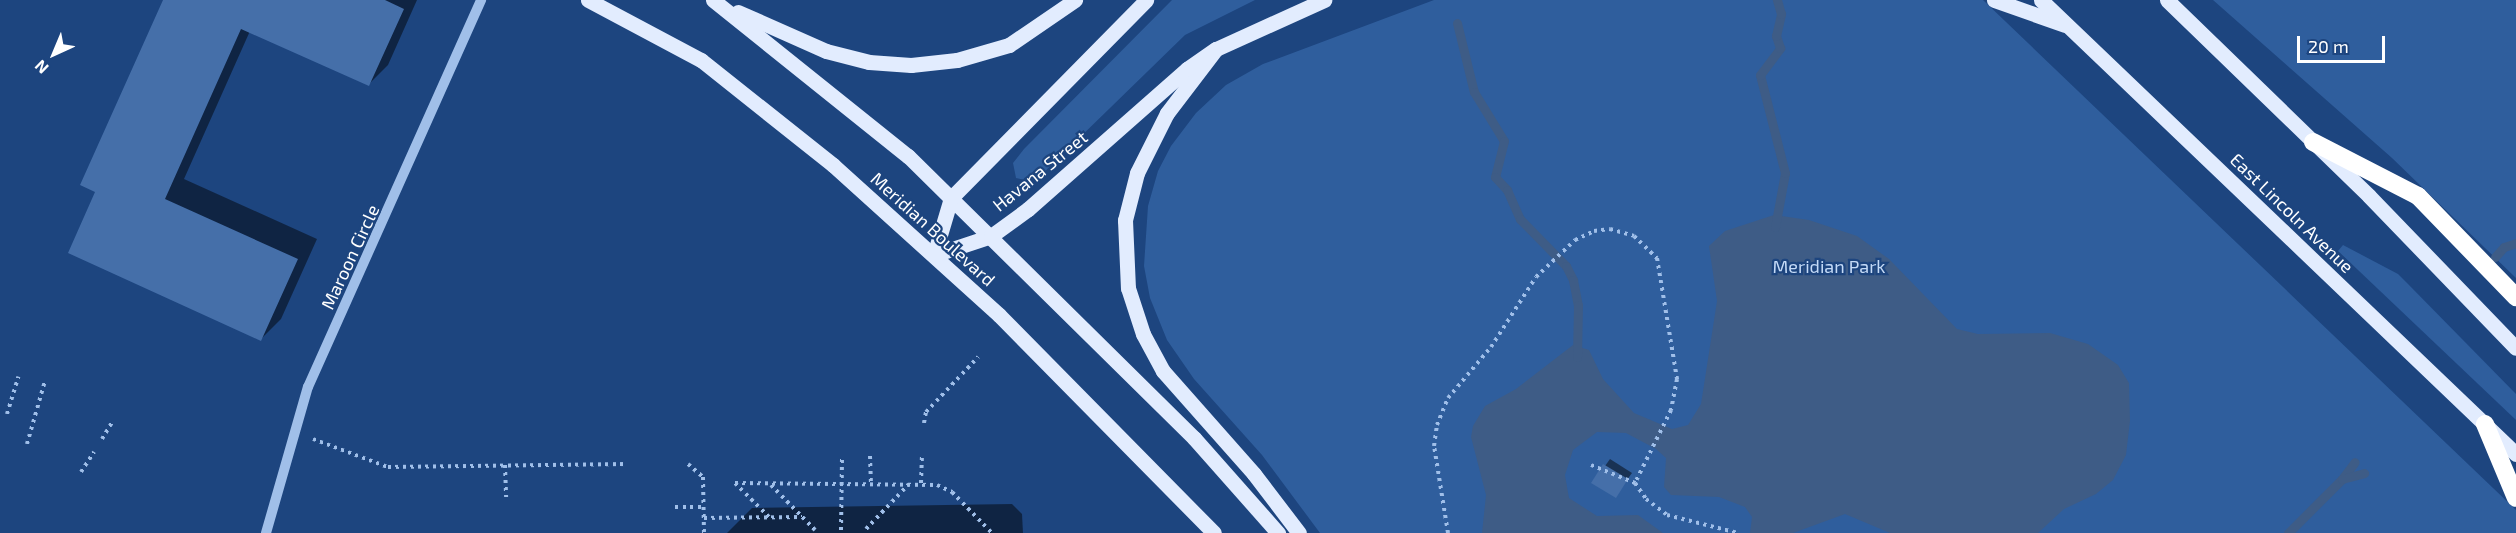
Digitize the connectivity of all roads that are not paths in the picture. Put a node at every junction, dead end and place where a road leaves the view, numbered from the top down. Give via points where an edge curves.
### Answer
1 (481, 0) edge
2 (588, 0) edge
3 (713, 0) edge
4 (1075, 0) edge
5 (1146, 0) edge
6 (1324, 0) edge
7 (1994, 0) edge
8 (2041, 0) edge
9 (2167, 0) edge
10 (2068, 26) junction
11 (1216, 49) junction
12 (2313, 142) junction
13 (951, 198) junction
14 (990, 236) junction
15 (934, 255) junction
16 (2516, 297) edge
17 (2516, 348) edge
18 (2485, 424) junction
19 (2516, 454) edge
20 (2516, 498) edge
21 (266, 533) edge
22 (1214, 533) edge
23 (1278, 533) edge
24 (1299, 533) edge

1 - 21 street, Maroon Circle via 308,387
2 - 15 main road, Meridian Boulevard via 663,38 721,74 833,165
3 - 4 main road via 826,51 856,60 911,65 957,60 1009,45
3 - 13 main road, Meridian Boulevard via 861,116
5 - 13 main road
6 - 11 main road, Havana Street
7 - 10 main road
8 - 10 main road, East Lincoln Avenue
9 - 12 main road
10 - 18 main road, East Lincoln Avenue
11 - 14 main road, Havana Street via 1170,84 1042,199
11 - 24 main road via 1167,113 1137,173 1125,230 1128,288 1143,334 1163,371 1254,474
12 - 16 highway via 2418,196
12 - 17 main road
13 - 14 main road, Meridian Boulevard
13 - 15 main road
14 - 15 main road, Havana Street
14 - 23 main road, Meridian Boulevard via 1194,438
15 - 22 main road, Meridian Boulevard via 1110,424
18 - 19 main road, East Lincoln Avenue
18 - 20 highway

